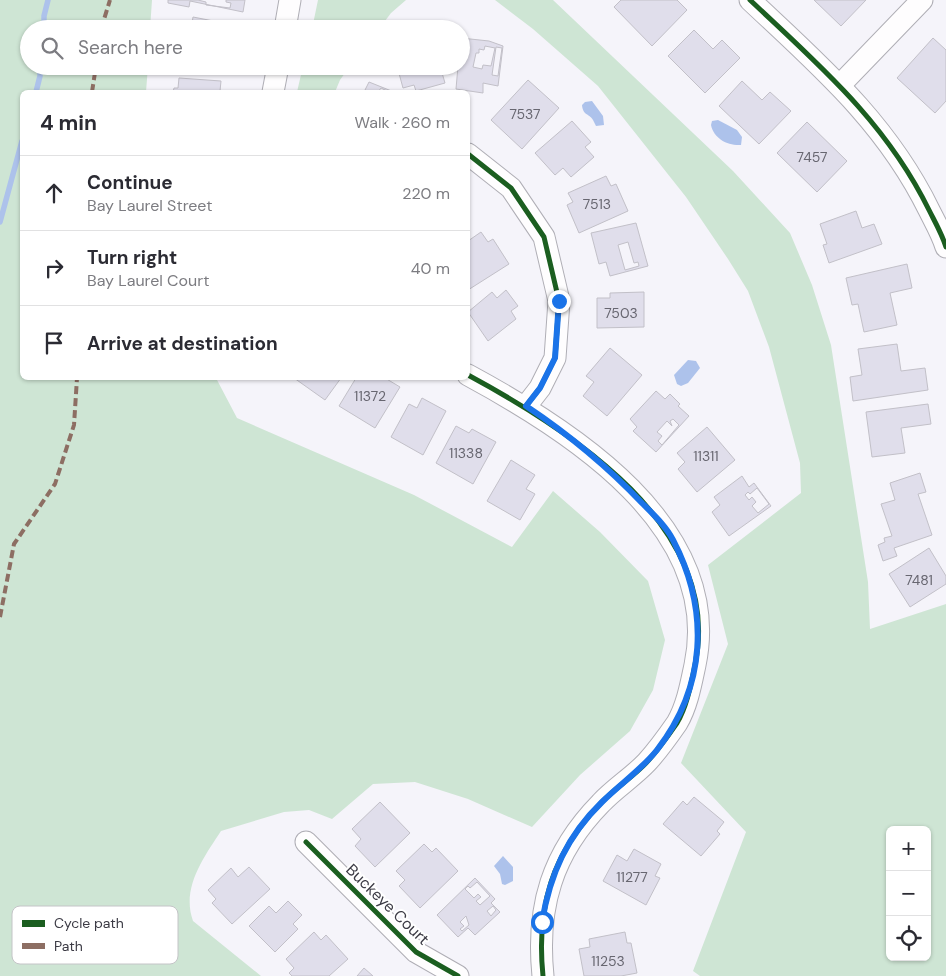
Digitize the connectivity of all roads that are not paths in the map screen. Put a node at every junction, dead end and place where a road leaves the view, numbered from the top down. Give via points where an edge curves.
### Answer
1 (290, 0) edge
2 (750, 0) edge
3 (922, 0) edge
4 (287, 20) edge
5 (276, 75) edge
6 (840, 85) junction
7 (273, 90) edge
8 (470, 156) edge
9 (946, 248) edge
10 (470, 376) edge
11 (526, 406) junction
12 (306, 842) dead end
13 (458, 976) edge
14 (543, 976) edge

1 - 4 street
2 - 6 street
3 - 6 street
5 - 7 street
6 - 9 street via 881,132 916,185
8 - 11 street via 511,188 544,237 551,264 559,301 555,358 540,388
10 - 11 street
11 - 14 street via 553,423 612,471 661,522 673,540 687,573 698,620 698,648 687,699 678,721 646,763 579,826 554,872 542,922
12 - 13 street, Buckeye Court via 416,952

